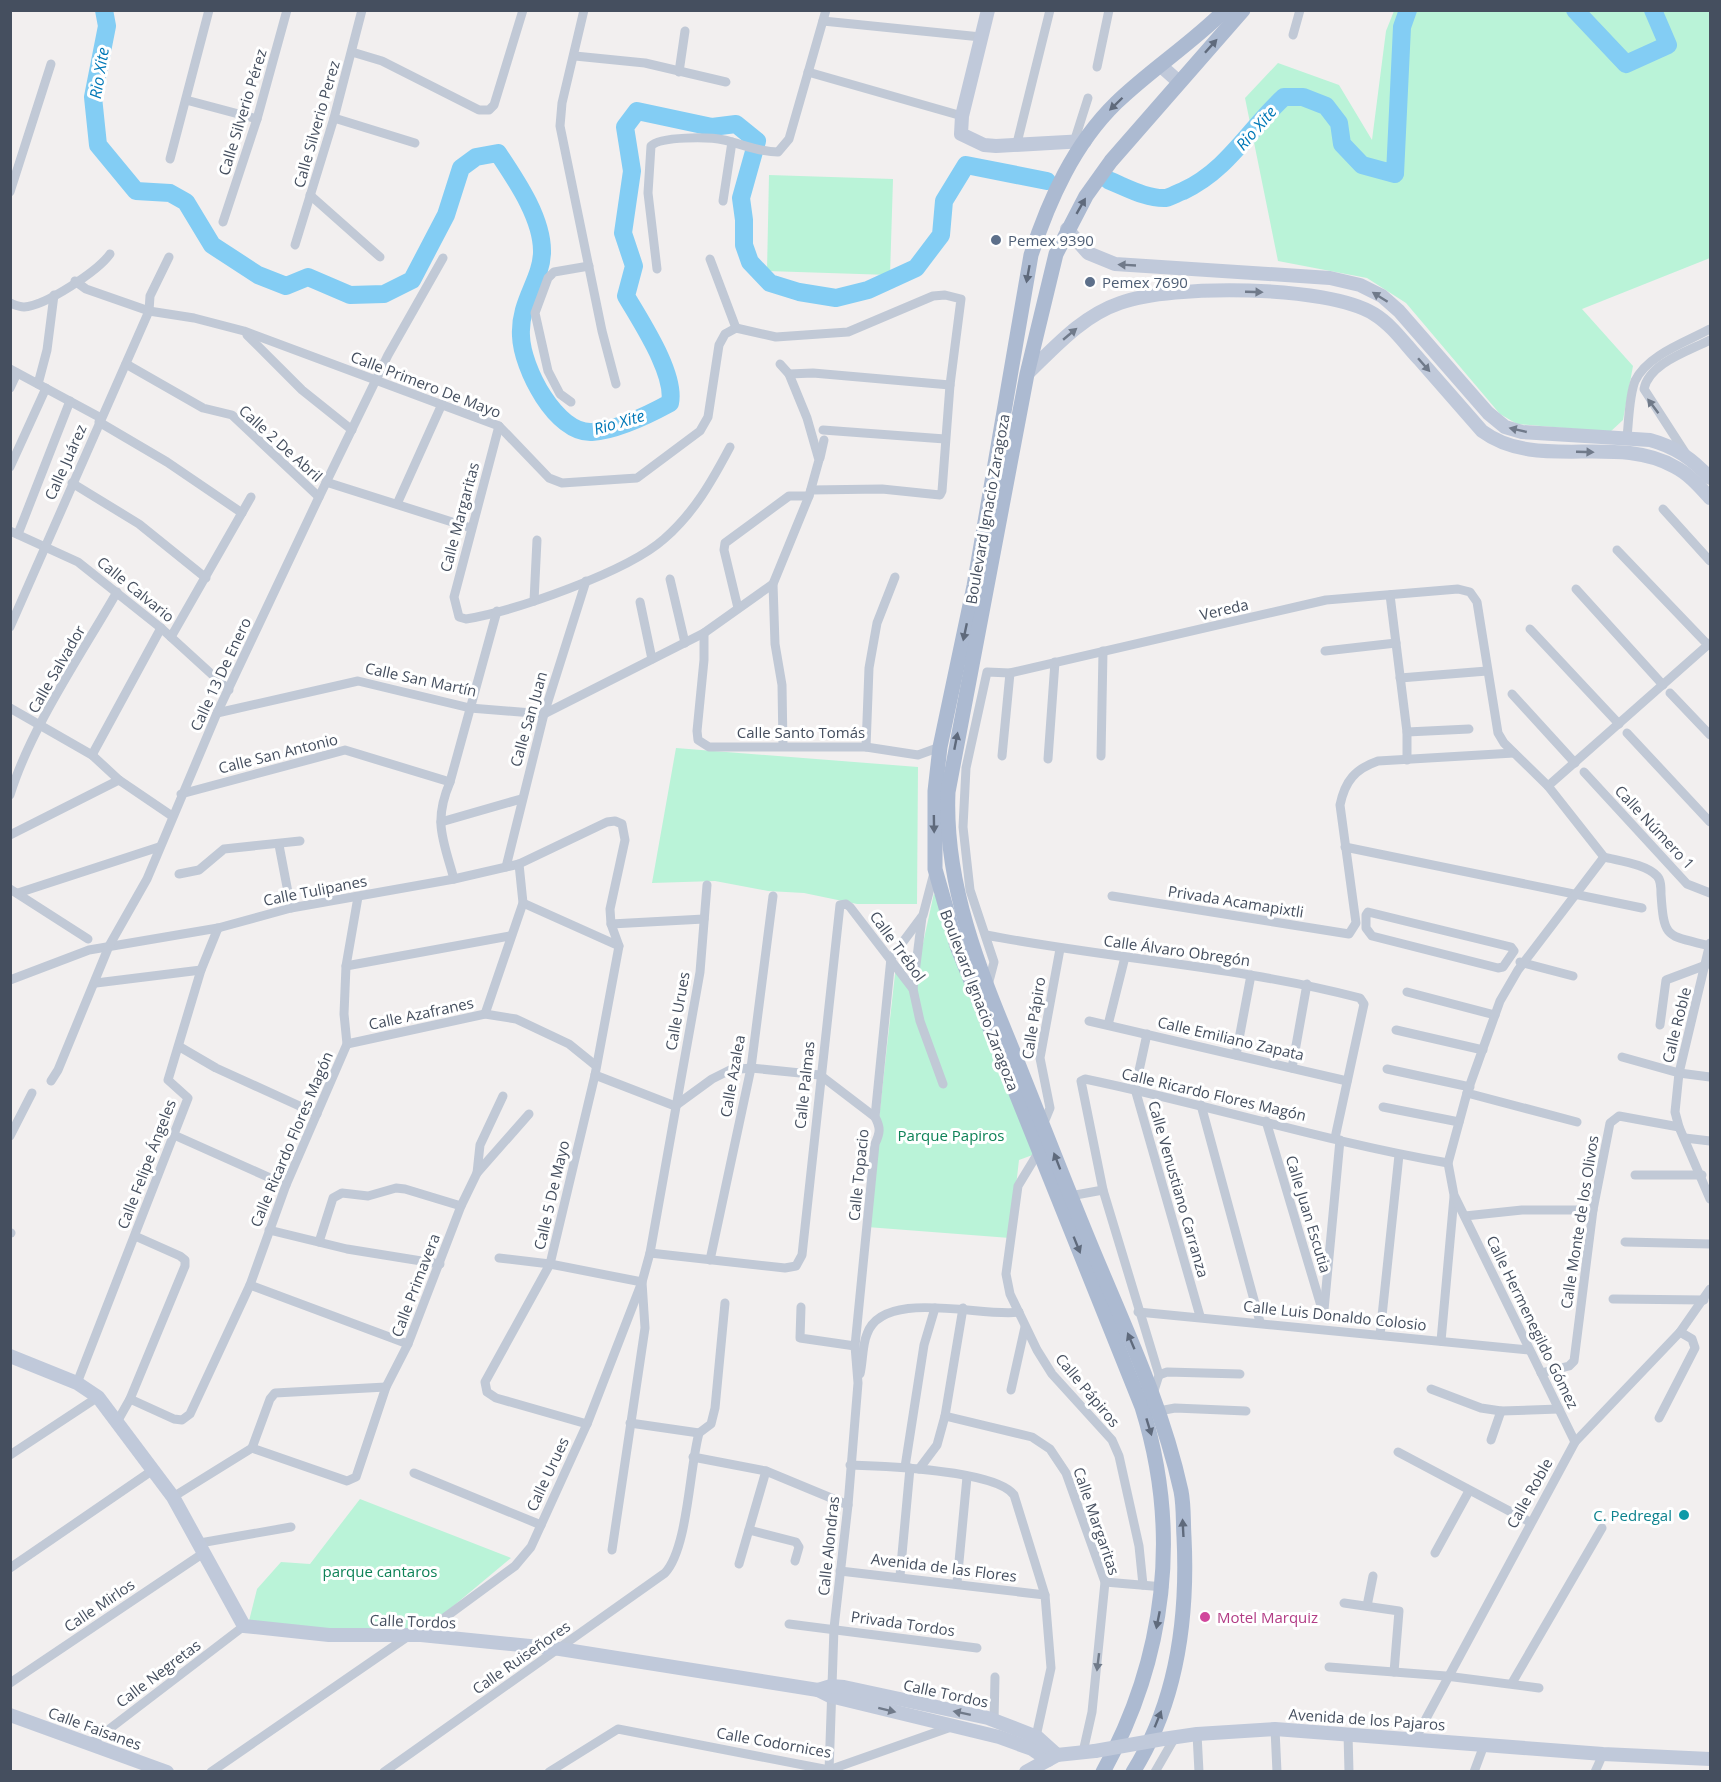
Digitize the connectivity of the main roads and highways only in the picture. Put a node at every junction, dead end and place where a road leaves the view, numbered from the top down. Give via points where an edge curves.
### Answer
1 (1224, 10) edge
2 (1243, 10) edge
3 (1103, 1772) edge
4 (1133, 1772) edge

1 -> 3 main road, Boulevard Ignacio Zaragoza via 1117,102 1079,141 1051,199 1031,255 974,586 940,747 934,813 935,869 957,946 1153,1441 1162,1496 1164,1587 1146,1672 1120,1741
4 -> 2 main road, Boulevard Ignacio Zaragoza via 1168,1694 1183,1629 1186,1577 1182,1495 1153,1394 987,988 958,899 949,844 948,792 1027,374 1050,276 1067,229 1111,160

